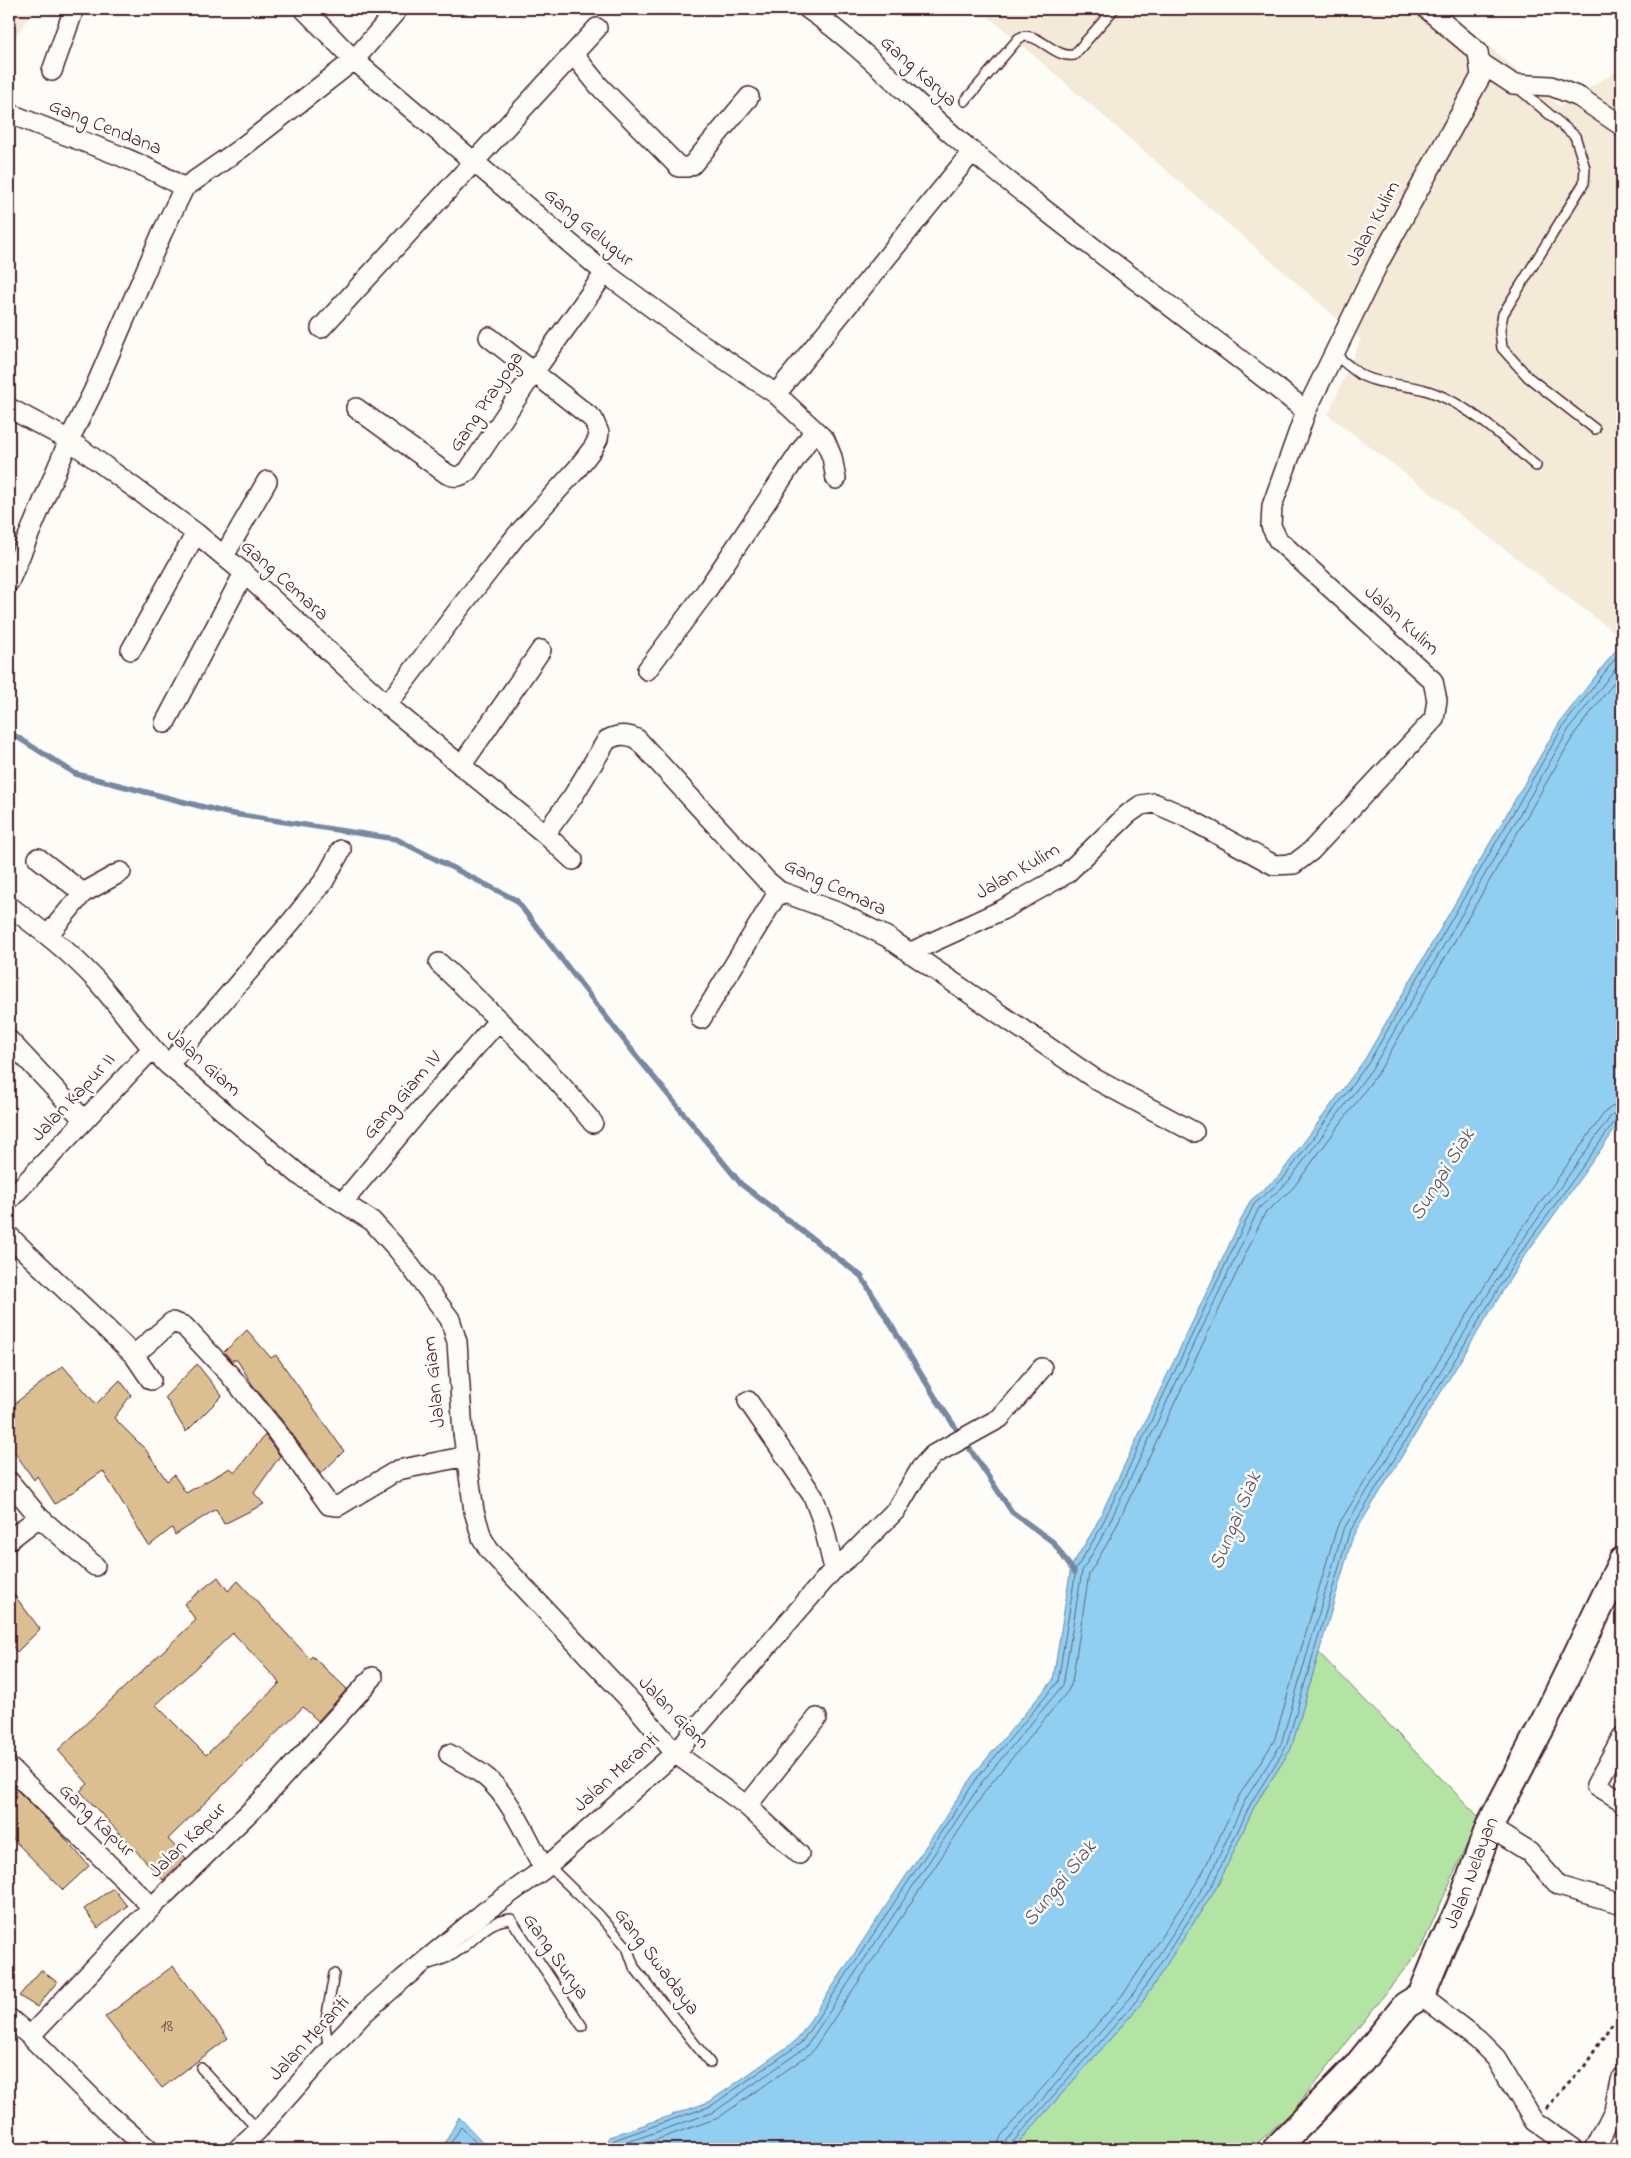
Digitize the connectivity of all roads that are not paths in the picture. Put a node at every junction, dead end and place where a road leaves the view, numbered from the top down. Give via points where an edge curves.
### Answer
1 (74, 9) edge
2 (304, 9) edge
3 (398, 9) edge
4 (808, 9) edge
5 (1114, 9) edge
6 (1427, 9) edge
7 (597, 28) dead end
8 (572, 54) junction
9 (354, 60) junction
10 (1481, 63) junction
11 (52, 71) dead end
12 (1513, 84) junction
13 (750, 97) dead end
14 (965, 101) dead end
15 (9, 113) edge
16 (1622, 126) edge
17 (972, 152) junction
18 (473, 161) junction
19 (184, 188) junction
20 (605, 273) junction
21 (321, 328) dead end
22 (489, 336) dead end
23 (1334, 354) junction
24 (534, 372) junction
25 (776, 394) junction
26 (9, 408) edge
27 (356, 408) dead end
28 (1306, 411) junction
29 (1595, 429) dead end
30 (814, 431) junction
31 (69, 440) junction
32 (1536, 466) dead end
33 (836, 479) dead end
34 (267, 481) dead end
35 (196, 533) junction
36 (224, 556) junction
37 (244, 573) junction
38 (9, 582) edge
39 (131, 650) dead end
40 (541, 650) dead end
41 (647, 670) dead end
42 (387, 706) junction
43 (165, 723) dead end
44 (461, 766) junction
45 (545, 834) junction
46 (341, 850) dead end
47 (38, 858) dead end
48 (573, 860) dead end
49 (122, 872) dead end
50 (780, 891) junction
51 (83, 894) junction
52 (9, 906) edge
53 (48, 935) junction
54 (909, 953) junction
55 (439, 963) dead end
56 (701, 1019) dead end
57 (499, 1020) junction
58 (9, 1040) edge
59 (152, 1049) junction
60 (168, 1064) junction
61 (84, 1120) junction
62 (593, 1124) dead end
63 (1194, 1132) dead end
64 (9, 1200) edge
65 (343, 1202) junction
66 (9, 1236) edge
67 (134, 1355) junction
68 (1042, 1368) dead end
69 (151, 1380) dead end
70 (748, 1401) dead end
71 (467, 1456) junction
72 (9, 1481) edge
73 (39, 1517) junction
74 (9, 1540) edge
75 (1622, 1561) edge
76 (95, 1566) dead end
77 (834, 1569) junction
78 (373, 1677) dead end
79 (816, 1718) dead end
80 (1622, 1737) edge
81 (675, 1753) junction
82 (449, 1754) dead end
83 (9, 1767) edge
84 (1622, 1801) edge
85 (747, 1806) junction
86 (1489, 1827) junction
87 (799, 1854) dead end
88 (546, 1867) junction
89 (1622, 1904) edge
90 (152, 1907) junction
91 (418, 1966) junction
92 (334, 1974) dead end
93 (1422, 1996) junction
94 (9, 2018) edge
95 (582, 2026) dead end
96 (30, 2036) junction
97 (329, 2050) junction
98 (710, 2062) dead end
99 (201, 2068) dead end
100 (1622, 2077) edge
101 (258, 2130) junction
102 (148, 2149) edge
103 (238, 2149) edge
104 (1276, 2149) edge
105 (1573, 2149) edge
106 (1595, 2149) edge

1 - 11 street
2 - 9 street, Gang Gelugur
3 - 9 street
4 - 17 street, Gang Karya via 888,74
5 - 14 lane via 1074,55 1063,54 1029,36 1019,38
6 - 10 street via 1478,52
7 - 8 street
8 - 13 street via 679,167 692,165
8 - 18 street
9 - 18 street, Gang Gelugur
9 - 19 street via 240,149
10 - 12 street
10 - 23 street, Jalan Kulim via 1481,76 1415,193
12 - 16 street via 1551,86 1570,93
12 - 29 lane via 1575,136 1585,168 1584,183 1503,314 1500,330 1502,348 1528,377
15 - 19 street, Gang Cendana via 163,175
17 - 25 street
17 - 28 street, Gang Karya via 1078,238
18 - 20 street, Gang Gelugur
18 - 21 street
19 - 31 street
20 - 24 street, Gang Prayoga
20 - 25 street, Gang Gelugur
22 - 24 street
23 - 28 street, Jalan Kulim
23 - 32 lane via 1362,375 1425,390 1457,404
24 - 27 street, Gang Prayoga via 468,470 457,477 447,474
24 - 42 street via 593,419 598,427 598,440 577,469 510,544
25 - 30 street, Gang Gelugur
26 - 31 street, Gang Cemara
28 - 54 street, Jalan Kulim via 1272,506 1271,526 1278,540 1433,681 1437,700 1434,719 1311,851 1294,864 1274,865 1184,816 1154,803 1142,805 1128,814 1066,874 1002,910
30 - 33 street, Gang Gelugur via 830,449
30 - 41 street via 707,590
31 - 35 street, Gang Cemara
31 - 38 street
34 - 36 street
35 - 36 street, Gang Cemara
35 - 39 street
36 - 37 street, Gang Cemara
37 - 42 street, Gang Cemara
37 - 43 street
40 - 44 street
42 - 44 street, Gang Cemara
44 - 45 street, Gang Cemara
45 - 48 street, Gang Cemara
45 - 50 street, Gang Cemara via 607,740 613,736 630,736 637,739 766,880
46 - 60 street via 324,880 291,922
47 - 51 street
49 - 51 street
50 - 54 street, Gang Cemara via 864,924
50 - 56 street
51 - 53 street
52 - 53 street, Jalan Giam
53 - 59 street, Jalan Giam via 95,979
54 - 63 street, Gang Cemara via 1095,1079
55 - 57 street
57 - 62 street via 568,1092
57 - 65 street, Gang Giam IV
58 - 61 street
59 - 60 street, Jalan Giam
59 - 61 street, Jalan Kapur II
60 - 65 street, Jalan Giam via 302,1177
61 - 64 street, Jalan Kapur II
65 - 71 street, Jalan Giam via 385,1233 450,1319 457,1342
66 - 67 street
67 - 69 street
67 - 71 street via 172,1322 184,1326 230,1374 329,1505 338,1506 398,1470
68 - 77 street, Jalan Meranti via 1000,1418 933,1455 921,1468 896,1510
70 - 77 street via 813,1496
71 - 81 street, Jalan Giam via 477,1525 489,1550
72 - 73 street
73 - 74 street
73 - 76 street
75 - 86 main road, Jalan Nelayan via 1546,1720
77 - 81 street, Jalan Meranti
78 - 90 street, Jalan Kapur via 260,1802
79 - 85 street
80 - 84 street via 1596,1785
81 - 85 street, Jalan Giam
81 - 88 street, Jalan Meranti
82 - 88 street via 495,1786
83 - 90 street, Gang Kapur
85 - 87 street, Jalan Giam
86 - 89 street via 1530,1852 1559,1886
86 - 93 main road, Jalan Nelayan via 1460,1908
88 - 91 street, Jalan Meranti via 482,1913
88 - 98 lane, Gang Swadaya via 598,1914 627,1947 634,1967
90 - 96 street, Jalan Kapur
91 - 95 lane, Gang Surya via 443,1960 497,1920 511,1919
91 - 97 street, Jalan Meranti via 365,2012
92 - 97 lane via 325,2026
93 - 104 main road via 1406,2005 1357,2066
93 - 105 street via 1496,2058 1534,2121
94 - 96 street
96 - 102 street
97 - 101 street, Jalan Meranti
99 - 101 lane
100 - 106 street via 1616,2106
101 - 103 street, Jalan Meranti

